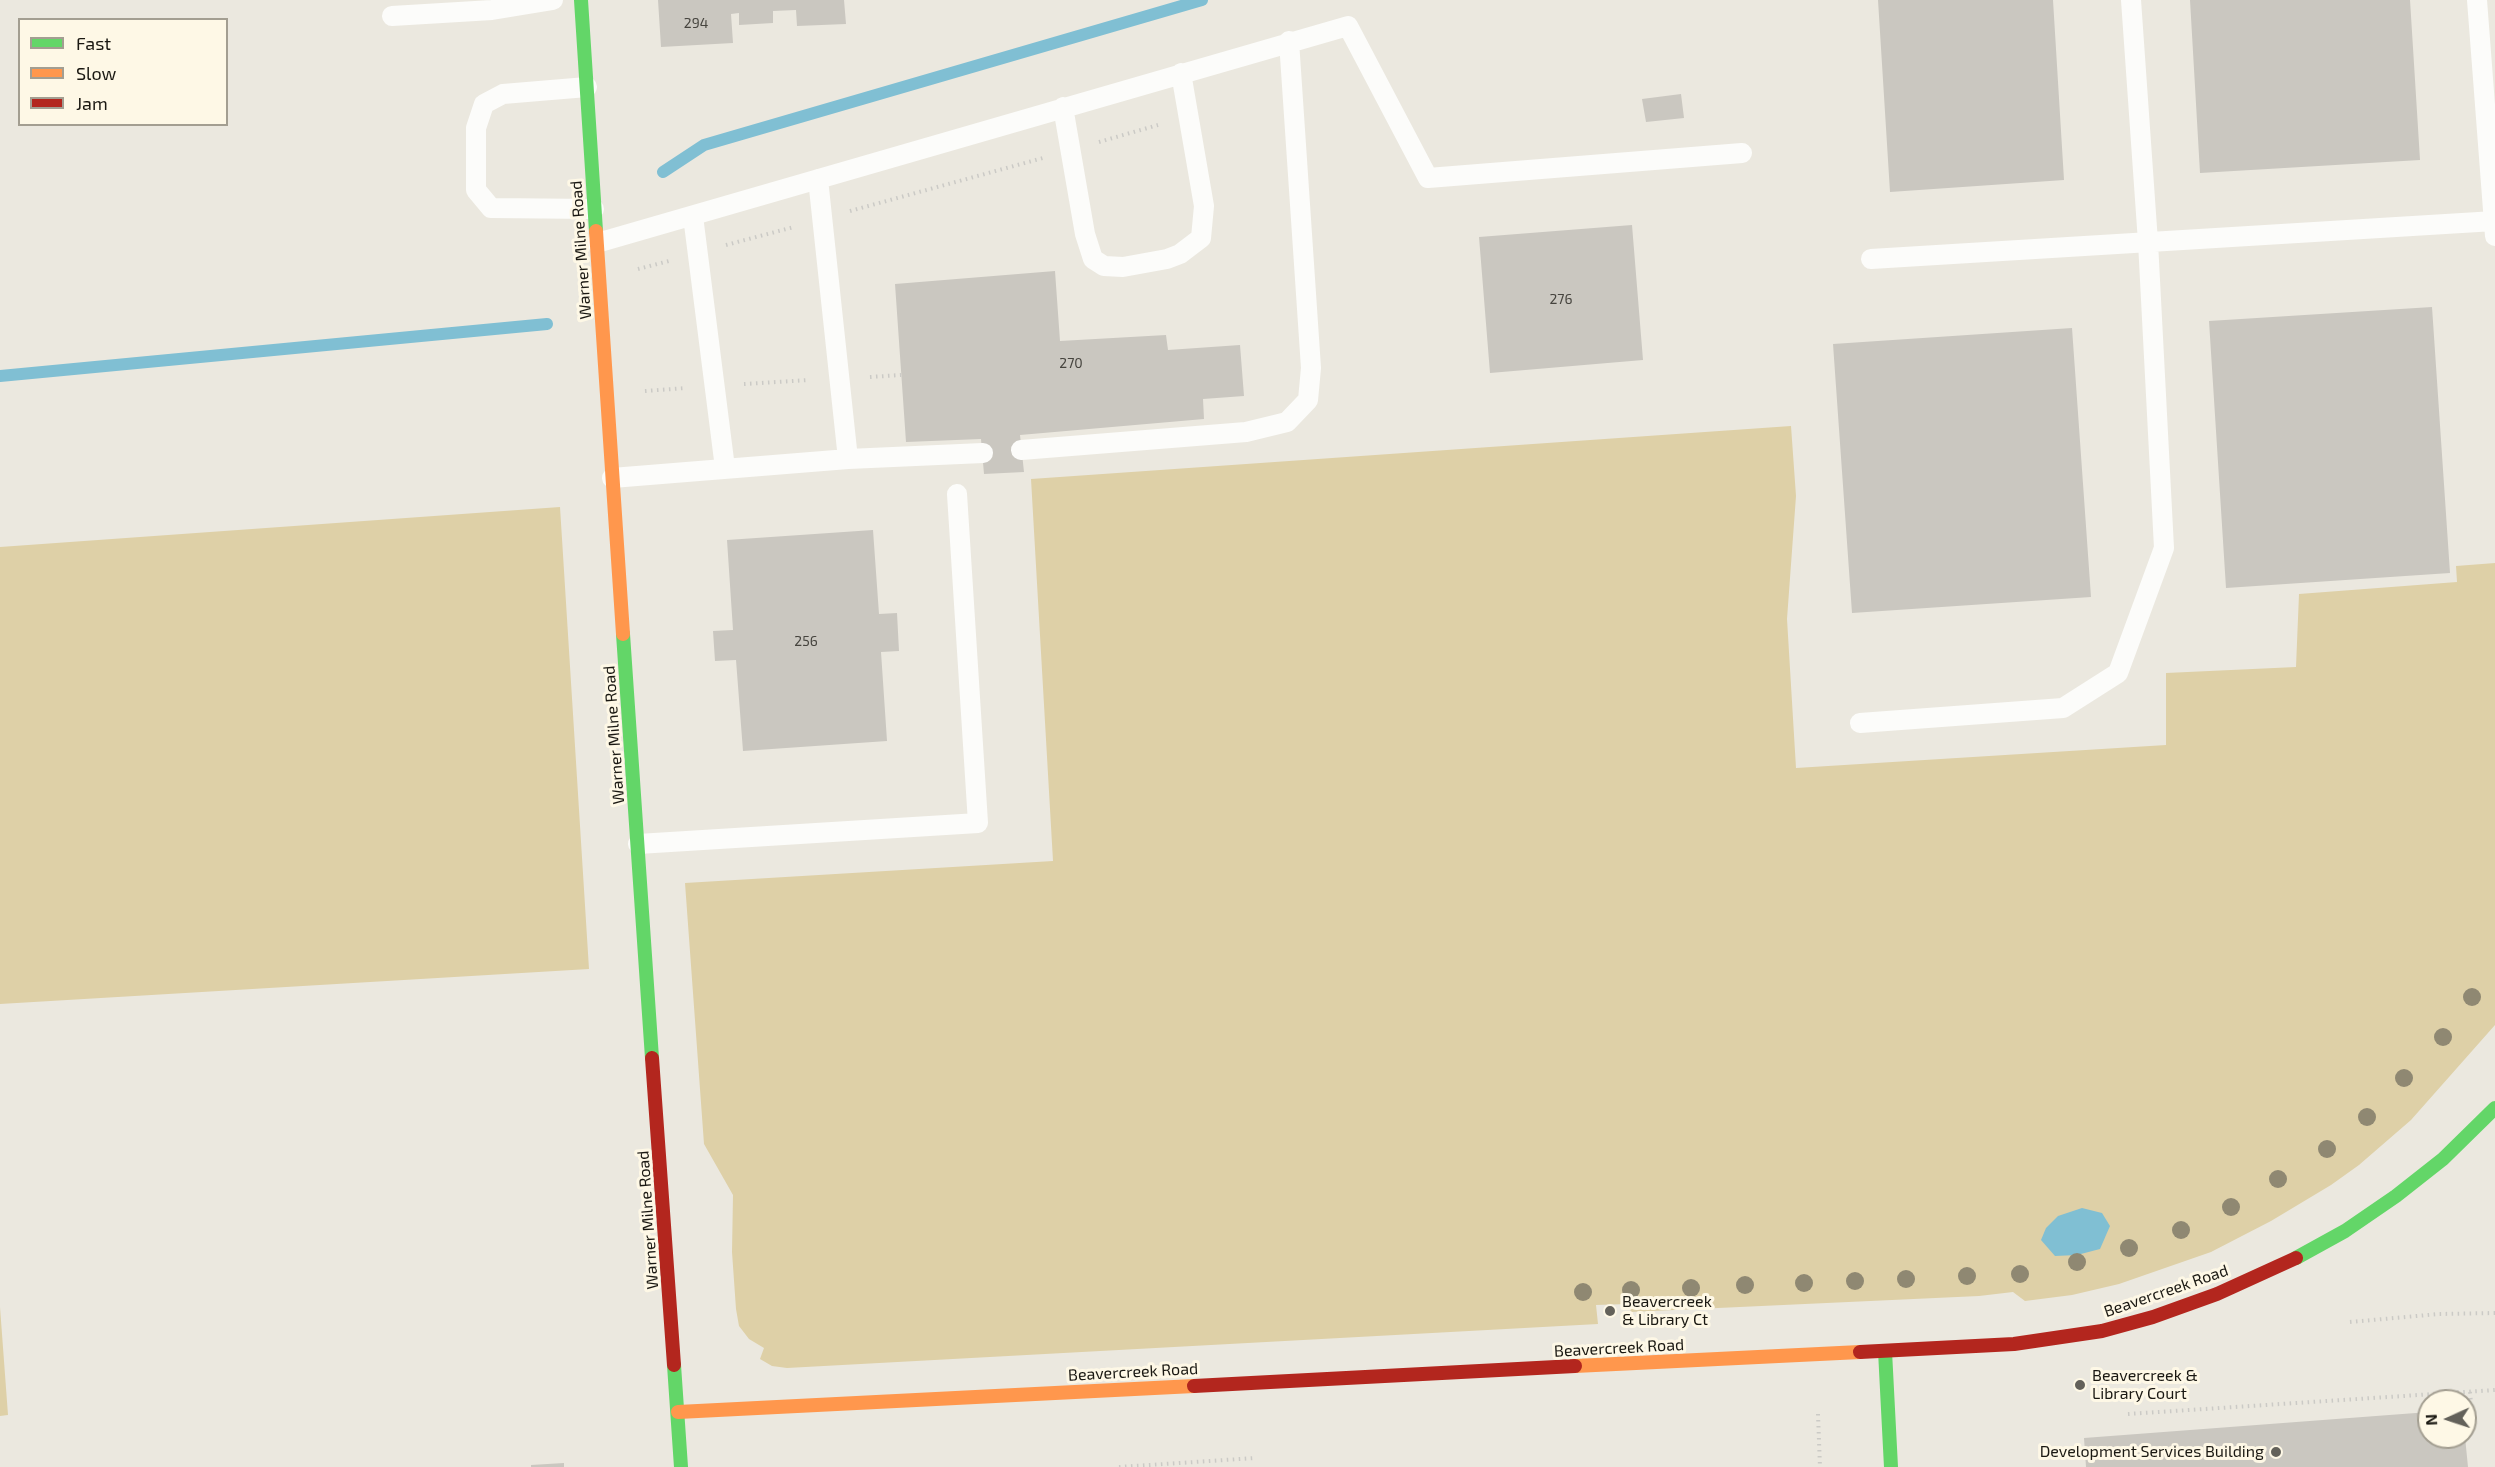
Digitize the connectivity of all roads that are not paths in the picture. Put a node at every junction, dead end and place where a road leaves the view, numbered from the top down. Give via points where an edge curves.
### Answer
1 (553, 0) edge
2 (581, 0) edge
3 (2131, 0) edge
4 (2477, 0) edge
5 (392, 16) dead end
6 (1289, 41) junction
7 (1181, 73) junction
8 (587, 87) junction
9 (1063, 107) junction
10 (1742, 153) dead end
11 (818, 179) junction
12 (594, 209) junction
13 (693, 216) junction
14 (2495, 226) edge
15 (2148, 242) junction
16 (597, 243) junction
17 (1871, 259) dead end
18 (1021, 450) dead end
19 (982, 453) dead end
20 (848, 459) junction
21 (725, 468) junction
22 (612, 478) junction
23 (957, 494) dead end
24 (1860, 723) dead end
25 (638, 844) junction
26 (2495, 1108) edge
27 (1885, 1351) junction
28 (678, 1412) junction
29 (681, 1467) edge
30 (1892, 1467) edge

1 - 5 lane via 492,10
2 - 8 main road, Warner Milne Road
3 - 15 lane
4 - 14 lane
6 - 7 lane
6 - 10 lane via 1348,26 1428,178
6 - 18 lane via 1311,368 1308,400 1287,422 1246,432
7 - 9 lane
7 - 9 lane via 1204,206 1201,238 1167,259 1123,267 1104,266 1093,259 1085,234
8 - 12 main road, Warner Milne Road
8 - 12 lane via 503,94 484,104 476,128 476,190 490,208
9 - 11 lane
11 - 13 lane
11 - 20 lane
12 - 16 main road, Warner Milne Road
13 - 16 lane
13 - 21 lane
14 - 15 lane
15 - 17 lane
15 - 24 lane via 2164,548 2118,674 2063,708
16 - 22 main road, Warner Milne Road
19 - 20 lane
20 - 21 lane
21 - 22 lane
22 - 25 main road, Warner Milne Road
23 - 25 lane via 978,823
25 - 28 main road, Warner Milne Road
26 - 27 main road, Beavercreek Road via 2444,1159 2362,1219 2286,1263 2217,1294 2153,1317 2058,1339
27 - 28 main road, Beavercreek Road
27 - 30 main road
28 - 29 main road, Warner Milne Road

